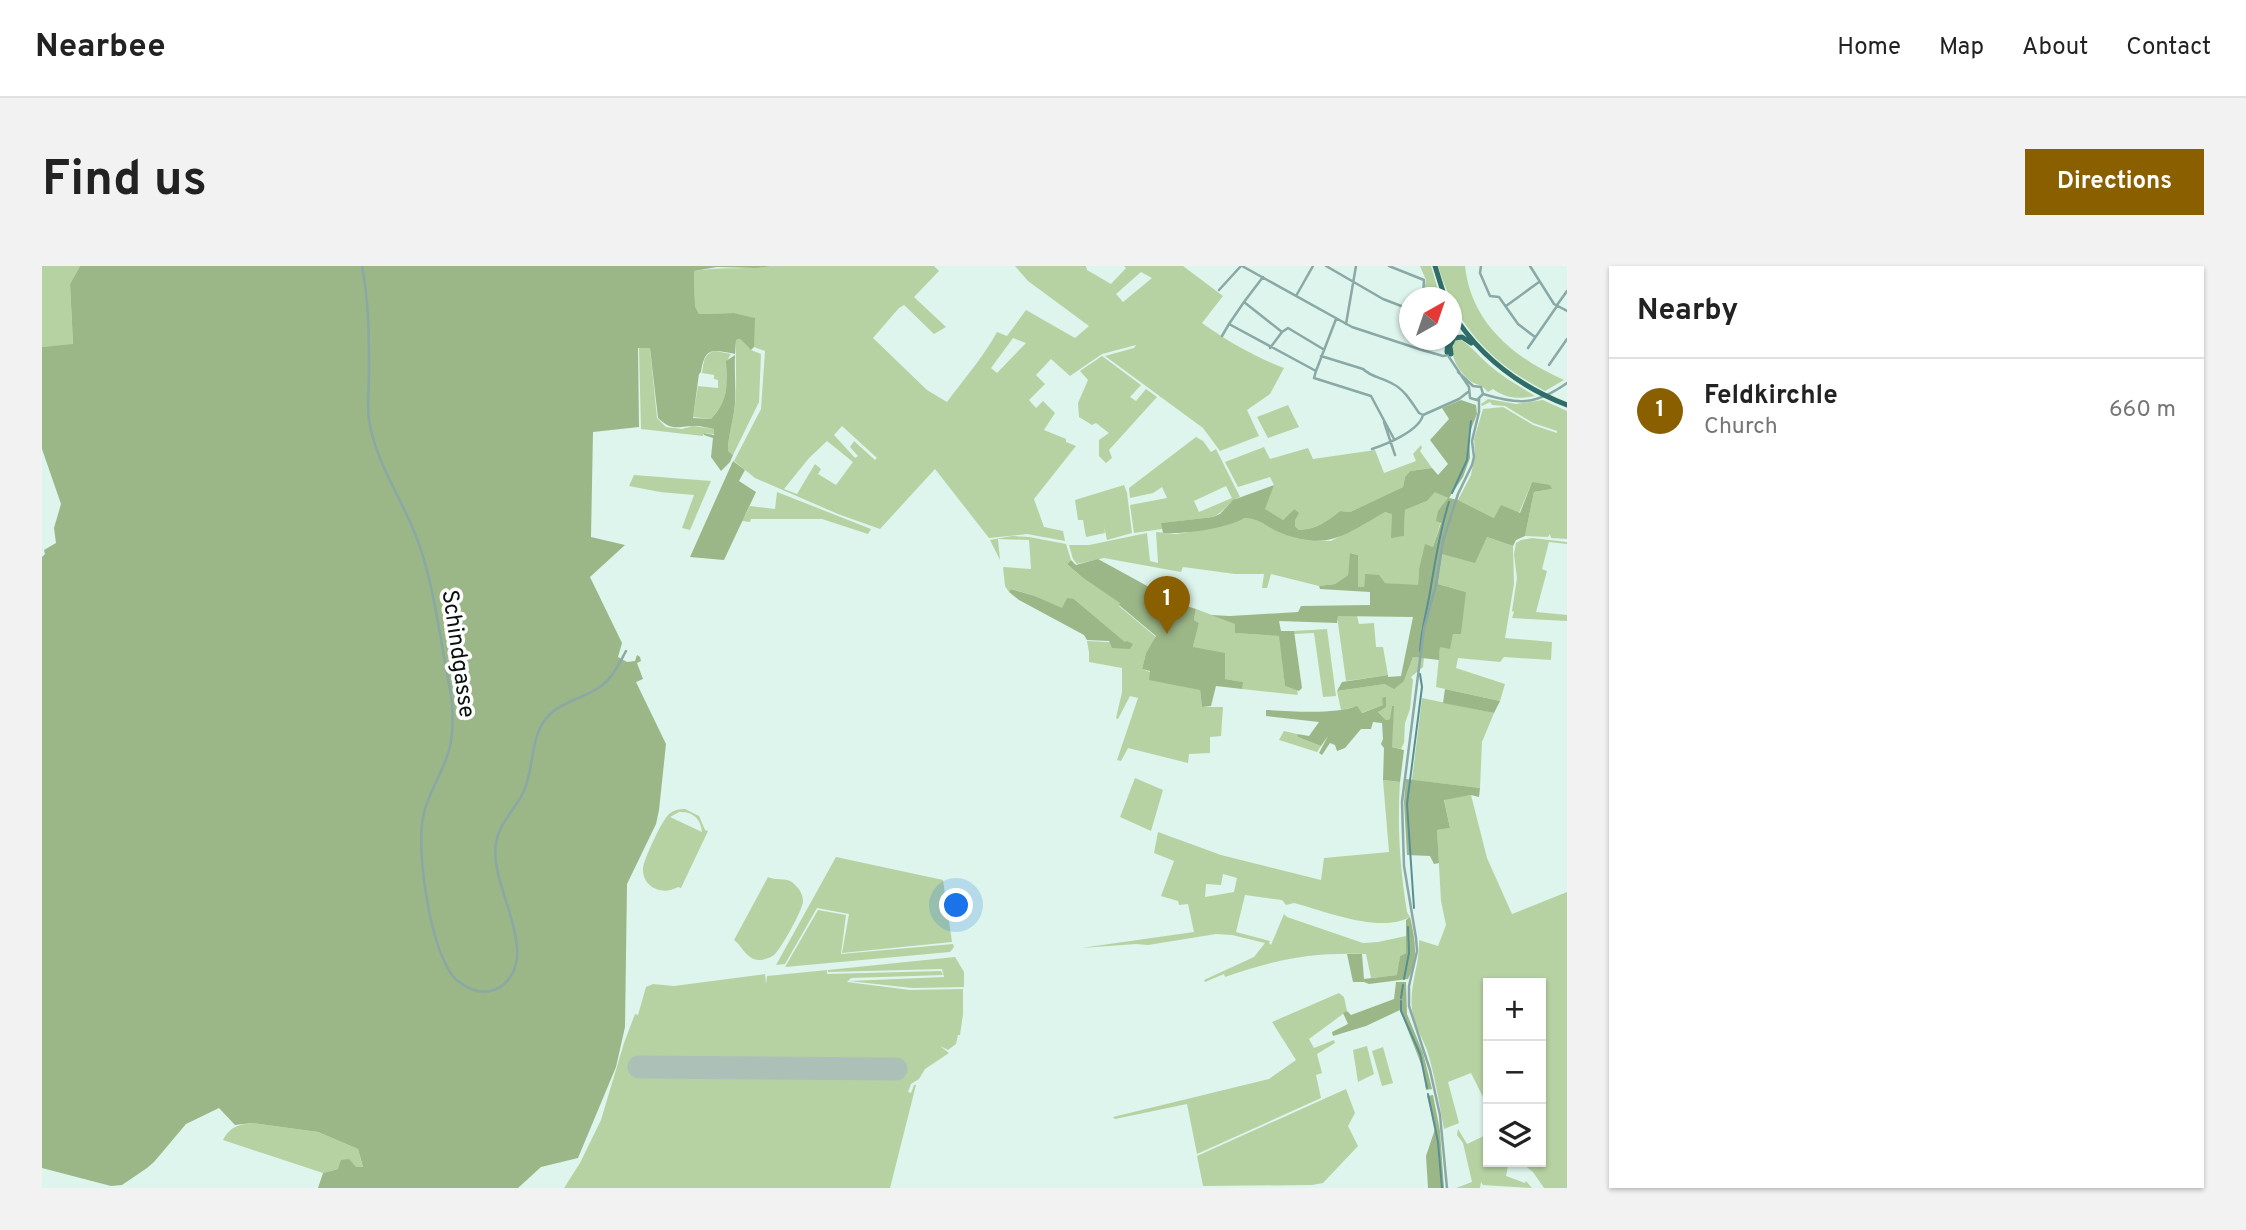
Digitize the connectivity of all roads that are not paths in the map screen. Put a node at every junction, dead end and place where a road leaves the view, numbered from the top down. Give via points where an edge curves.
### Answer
1 (362, 266) edge
2 (1242, 266) edge
3 (1313, 266) edge
4 (1325, 266) edge
5 (1356, 266) edge
6 (1389, 266) edge
7 (1435, 266) edge
8 (1481, 266) edge
9 (1530, 266) edge
10 (1263, 277) junction
11 (1539, 282) junction
12 (1353, 283) junction
13 (1424, 287) edge
14 (1442, 287) edge
15 (1219, 290) dead end
16 (1567, 291) edge
17 (1296, 296) junction
18 (1244, 302) junction
19 (1399, 305) edge
20 (1506, 306) junction
21 (1557, 306) junction
22 (1567, 311) edge
23 (1335, 319) junction
24 (1229, 324) junction
25 (1346, 324) junction
26 (1462, 325) edge
27 (1282, 332) junction
28 (1222, 336) dead end
29 (1535, 337) junction
30 (1567, 339) edge
31 (1399, 342) edge
32 (1477, 346) junction
33 (1270, 348) junction
34 (1528, 348) dead end
35 (1323, 349) junction
36 (1422, 350) edge
37 (1449, 350) edge
38 (1449, 355) junction
39 (1321, 356) junction
40 (1549, 365) dead end
41 (1316, 371) junction
42 (1567, 383) edge
43 (1470, 389) junction
44 (1483, 394) junction
45 (1459, 399) junction
46 (1474, 399) junction
47 (1567, 405) edge
48 (1382, 415) junction
49 (1423, 415) junction
50 (1394, 439) junction
51 (1390, 442) junction
52 (1372, 449) dead end
53 (1395, 455) dead end
54 (625, 651) dead end
55 (1447, 1188) edge

1 - 54 street, Schindgasse via 369,327 369,419 382,465 408,516 432,587 452,705 450,747 422,818 424,881 442,956 454,978 470,989 494,990 515,969 517,941 496,868 495,848 499,832 524,790 540,727 554,711 607,681
2 - 10 street
2 - 15 street
3 - 17 street
4 - 12 street
5 - 12 street
6 - 13 street via 1424,280
7 - 14 main road
8 - 20 street via 1490,296 1499,297
9 - 11 street
10 - 17 street
10 - 18 street
11 - 20 street
11 - 21 street
12 - 19 street
12 - 25 street
16 - 21 street
17 - 23 street
18 - 24 street
18 - 27 street
20 - 29 street via 1518,324
21 - 22 street
21 - 29 street
23 - 25 street
23 - 35 street
24 - 28 street
24 - 33 street
25 - 31 street
26 - 32 main road
27 - 33 street
27 - 35 street via 1288,328
29 - 34 street
30 - 40 street
32 - 38 main road via 1457,337
32 - 47 main road via 1519,382
33 - 41 street
35 - 39 street
36 - 38 street
37 - 38 main road
38 - 43 street
39 - 41 street
39 - 49 street via 1394,384
41 - 48 street via 1314,378 1371,396
42 - 44 street via 1537,400 1515,402
43 - 44 street via 1480,387
43 - 45 street
43 - 46 street
44 - 46 street
45 - 46 street
45 - 49 street
46 - 55 street via 1479,412 1472,440 1474,457 1443,541 1424,628 1402,802 1404,866 1417,951 1409,1006 1440,1115
48 - 50 street
48 - 51 street
49 - 50 street
50 - 51 street
51 - 52 street
51 - 53 street

